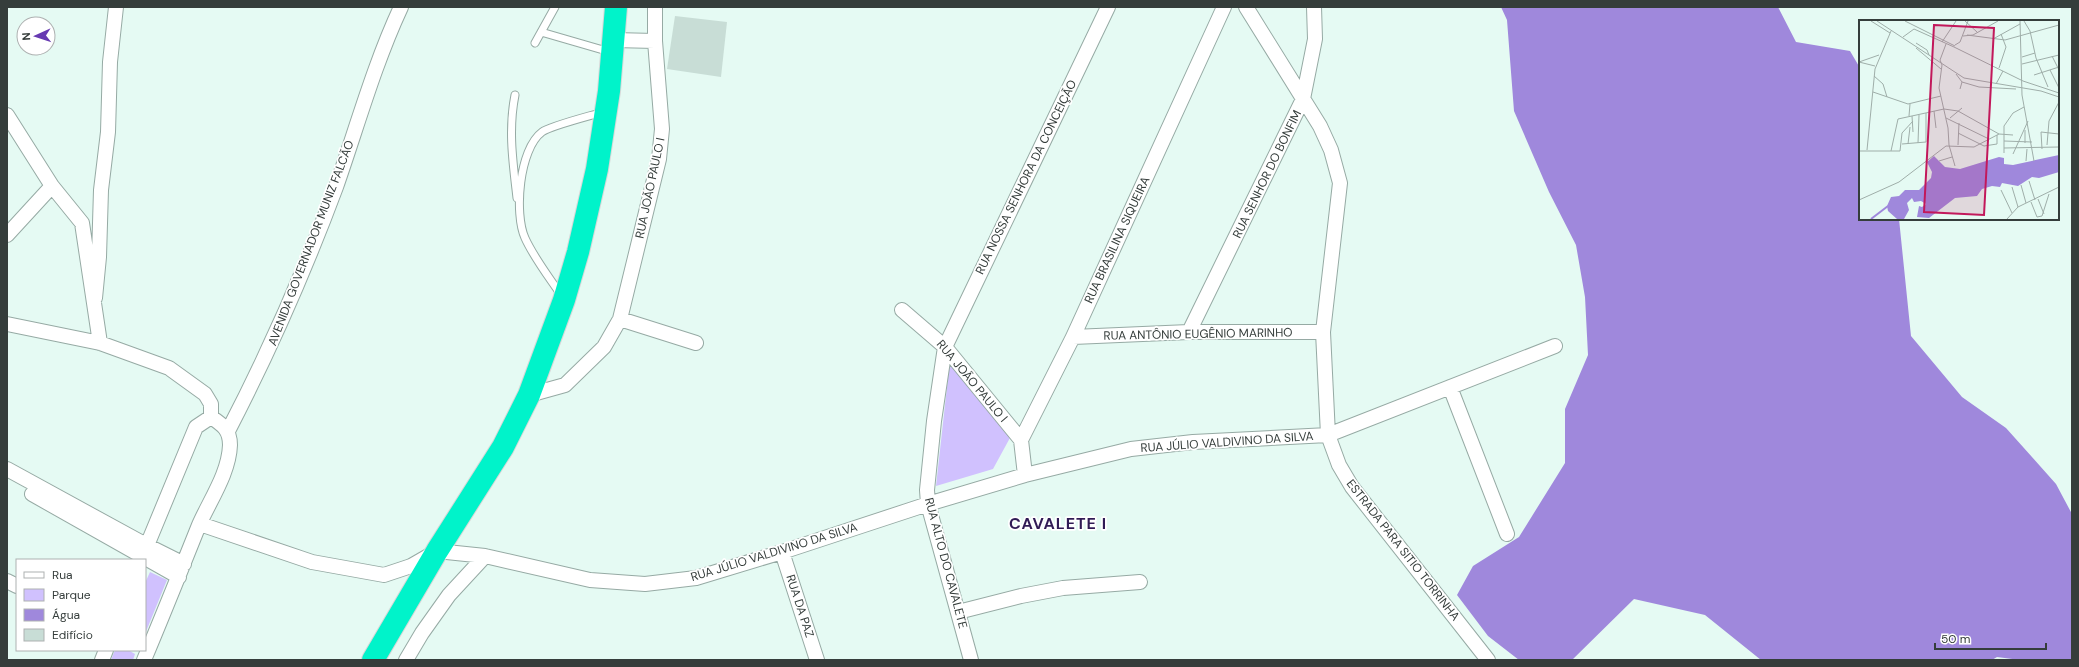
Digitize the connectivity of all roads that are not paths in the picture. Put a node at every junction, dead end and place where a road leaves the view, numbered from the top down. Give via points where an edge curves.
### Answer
1 (116, 7) edge
2 (401, 7) edge
3 (555, 7) edge
4 (616, 7) edge
5 (655, 7) edge
6 (1108, 7) edge
7 (1224, 7) edge
8 (1246, 7) edge
9 (1314, 7) edge
10 (541, 32) junction
11 (655, 41) junction
12 (535, 43) dead end
13 (613, 46) junction
14 (515, 95) dead end
15 (1303, 99) junction
16 (606, 111) junction
17 (7, 115) edge
18 (52, 186) junction
19 (519, 213) junction
20 (7, 235) edge
21 (95, 298) junction
22 (564, 300) junction
23 (902, 310) dead end
24 (620, 319) junction
25 (7, 324) edge
26 (1190, 332) junction
27 (1323, 332) junction
28 (1072, 337) junction
29 (100, 343) junction
30 (696, 343) dead end
31 (945, 346) junction
32 (1555, 346) dead end
33 (1450, 387) junction
34 (529, 395) junction
35 (220, 424) junction
36 (1328, 434) junction
37 (1021, 440) junction
38 (7, 469) edge
39 (1025, 475) junction
40 (7, 480) edge
41 (928, 504) junction
42 (200, 524) junction
43 (1508, 534) dead end
44 (437, 551) junction
45 (782, 552) junction
46 (143, 554) edge
47 (485, 556) junction
48 (181, 570) junction
49 (7, 581) edge
50 (1140, 582) dead end
51 (16, 586) edge
52 (958, 612) junction
53 (145, 654) edge
54 (373, 660) edge
55 (406, 660) edge
56 (817, 660) edge
57 (971, 660) edge
58 (1488, 660) edge

1 - 21 street via 110,62 108,132 101,190
2 - 35 street, AVENIDA GOVERNADOR MUNIZ FALCÃO via 384,45 335,187 275,338
3 - 10 lane
4 - 13 highway
5 - 11 street, RUA JOÃO PAULO I
6 - 31 street, RUA NOSSA SENHORA DA CONCEIÇÃO
7 - 28 street, RUA BRASILINA SIQUEIRA
8 - 15 street, ESTRADA PARA SITIO TORRINHA
9 - 15 street, RUA SENHOR DO BONFIM via 1315,39
10 - 12 lane
10 - 13 lane
11 - 13 street
11 - 24 street, RUA JOÃO PAULO I via 662,129 659,159
13 - 16 highway
14 - 19 lane via 511,114 511,147
15 - 26 street, RUA SENHOR DO BONFIM
15 - 27 street, ESTRADA PARA SITIO TORRINHA via 1331,150 1340,183
16 - 19 lane via 542,132 529,148 522,180
16 - 22 highway via 597,168
17 - 18 street
18 - 20 street
18 - 21 street via 82,223
19 - 22 lane via 525,238
21 - 29 street
22 - 34 highway
23 - 31 street, RUA JOÃO PAULO I
24 - 30 street
24 - 34 street, RUA JOÃO PAULO I via 604,347 565,385
25 - 29 street
26 - 27 street, RUA ANTÔNIO EUGÊNIO MARINHO
26 - 28 street, RUA ANTÔNIO EUGÊNIO MARINHO
27 - 36 street, ESTRADA PARA SITIO TORRINHA
28 - 37 street, RUA BRASILINA SIQUEIRA
29 - 35 street via 169,368 205,394
31 - 37 street, RUA JOÃO PAULO I
31 - 41 street, RUA ALTO DO CAVALETE via 934,422 927,490
32 - 33 street, RUA JÚLIO VALDIVINO DA SILVA
33 - 36 street, RUA JÚLIO VALDIVINO DA SILVA
33 - 43 street
34 - 44 highway via 503,447
35 - 42 street via 229,449 225,469
35 - 46 street, AVENIDA GOVERNADOR MUNIZ FALCÃO via 196,427
36 - 39 street, RUA JÚLIO VALDIVINO DA SILVA via 1194,442 1131,449
36 - 58 street, ESTRADA PARA SITIO TORRINHA via 1339,466 1352,487
37 - 39 street
38 - 46 street
39 - 41 street, RUA JÚLIO VALDIVINO DA SILVA
40 - 46 street
41 - 45 street, RUA JÚLIO VALDIVINO DA SILVA
41 - 52 street, RUA ALTO DO CAVALETE
42 - 44 street via 312,562 384,575 411,566
42 - 48 street
44 - 47 street, RUA JÚLIO VALDIVINO DA SILVA
44 - 54 highway
45 - 47 street, RUA JÚLIO VALDIVINO DA SILVA via 696,578 644,584 590,580
45 - 56 street, RUA DA PAZ
46 - 48 street
47 - 55 street via 450,595
48 - 53 street
49 - 51 street
50 - 52 street via 1062,588
52 - 57 street, RUA ALTO DO CAVALETE

